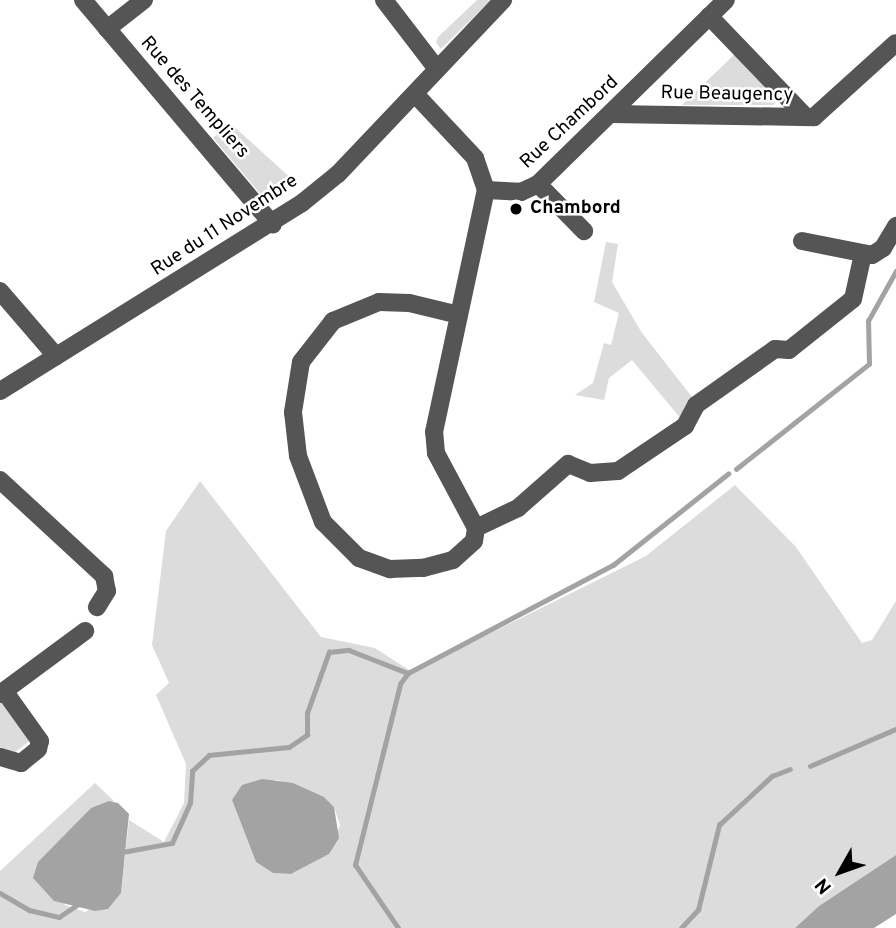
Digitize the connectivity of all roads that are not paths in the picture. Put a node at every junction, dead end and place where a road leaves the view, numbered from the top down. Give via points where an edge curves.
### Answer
1 (83, 0) edge
2 (144, 0) edge
3 (384, 0) edge
4 (503, 0) edge
5 (726, 0) edge
6 (709, 16) junction
7 (107, 29) junction
8 (896, 43) edge
9 (437, 69) junction
10 (415, 94) junction
11 (612, 114) junction
12 (806, 117) junction
13 (538, 184) junction
14 (486, 190) junction
15 (273, 225) junction
16 (896, 226) edge
17 (584, 231) dead end
18 (802, 241) dead end
19 (863, 254) junction
20 (0, 291) edge
21 (458, 314) junction
22 (57, 356) junction
23 (0, 391) edge
24 (0, 481) edge
25 (476, 528) junction
26 (97, 607) dead end
27 (85, 631) dead end
28 (2, 693) edge
29 (0, 757) edge

1 - 7 street, Rue des Templiers
2 - 7 street
3 - 9 street
4 - 9 street, Rue du 11 Novembre
5 - 6 street, Rue Chambord
6 - 11 street, Rue Chambord
6 - 12 street
7 - 15 street, Rue des Templiers
8 - 12 street, Rue Beaugency via 814,117
9 - 10 street, Rue du 11 Novembre
10 - 14 street via 475,158
10 - 15 street, Rue du 11 Novembre via 338,174
11 - 12 street, Rue Beaugency
11 - 13 street, Rue Chambord
13 - 14 street, Rue Chambord via 521,192
13 - 17 street
14 - 21 street
15 - 22 street, Rue du 11 Novembre
16 - 19 street via 879,253
18 - 19 street
19 - 25 street via 853,299 789,350 775,349 696,405 685,426 618,471 590,473 568,464 518,508
20 - 22 street
21 - 25 street via 434,432 436,453
21 - 25 street via 409,303 379,302 347,313 308,348 301,362 293,412 298,456 308,489 323,522 359,558 390,569 423,568 465,552 474,541
22 - 23 street, Rue du 11 Novembre
24 - 26 street via 104,576 107,591
27 - 28 street
28 - 29 street via 40,741 38,749 21,763

